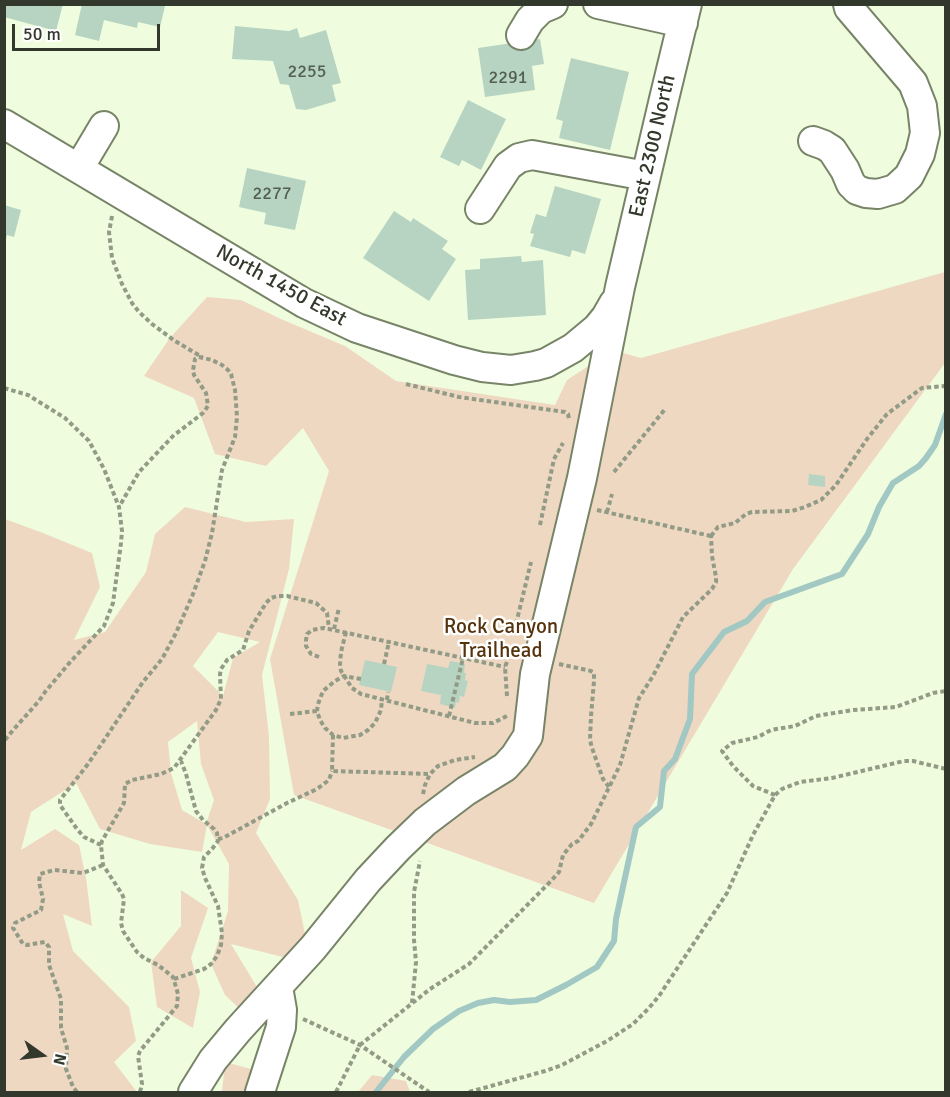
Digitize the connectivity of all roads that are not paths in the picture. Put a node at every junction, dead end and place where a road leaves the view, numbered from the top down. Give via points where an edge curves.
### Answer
1 (553, 4) edge
2 (598, 4) edge
3 (848, 4) edge
4 (685, 14) edge
5 (521, 35) dead end
6 (4, 124) edge
7 (104, 126) dead end
8 (813, 141) dead end
9 (79, 168) junction
10 (646, 176) junction
11 (480, 209) dead end
12 (620, 287) junction
13 (280, 998) junction
14 (194, 1092) edge
15 (260, 1092) edge

1 - 5 street via 541,9
2 - 4 street
3 - 8 street via 913,83 922,106 925,133 920,154 909,176 895,189 866,193 851,184 832,150
4 - 10 street, East 2300 North
6 - 9 street, North 1450 East
7 - 9 street
9 - 12 street, North 1450 East via 304,303 357,328 482,367 524,369 561,356 597,328
10 - 11 street via 532,155 508,166
10 - 12 street, East 2300 North
12 - 13 street via 546,657 532,688 528,736 505,767 466,790 398,848 314,948
13 - 14 street via 238,1030 213,1060
13 - 15 street via 277,1043

